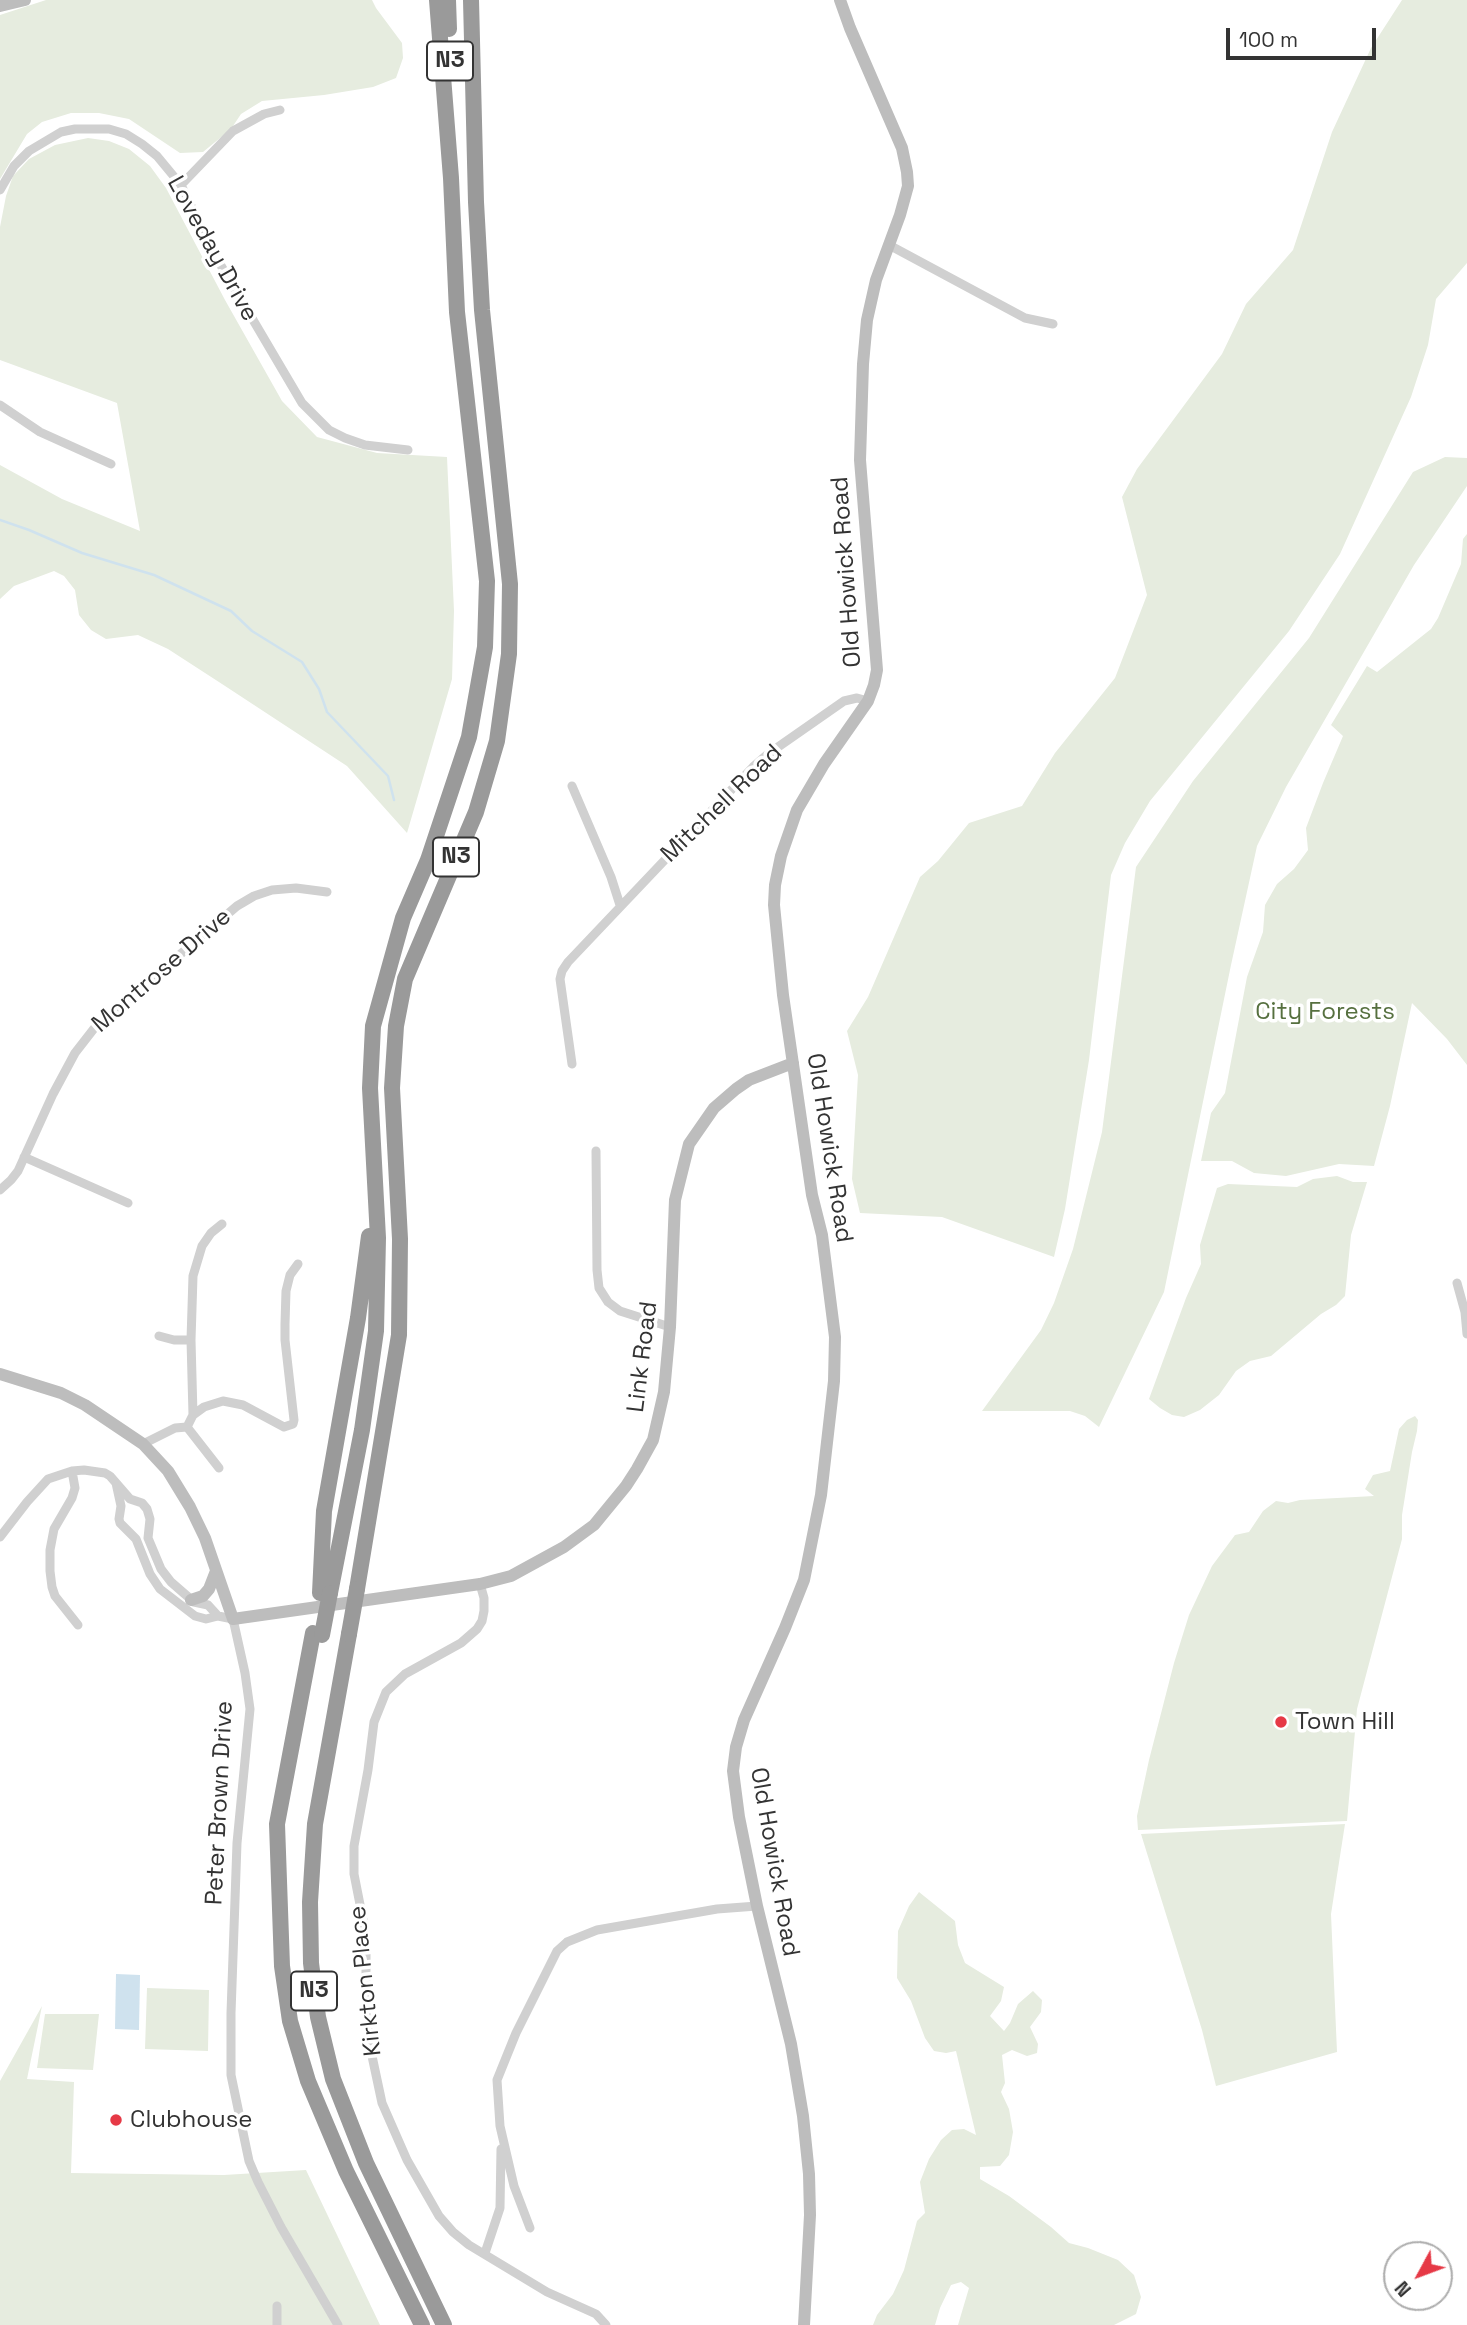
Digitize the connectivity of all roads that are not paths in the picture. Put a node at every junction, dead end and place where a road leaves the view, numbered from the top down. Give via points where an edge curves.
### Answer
1 (25, 0) edge
2 (437, 0) edge
3 (448, 0) edge
4 (471, 0) edge
5 (841, 0) edge
6 (0, 6) edge
7 (280, 110) dead end
8 (448, 121) junction
9 (181, 185) junction
10 (0, 190) edge
11 (889, 245) junction
12 (1053, 324) dead end
13 (0, 405) edge
14 (408, 450) dead end
15 (111, 464) dead end
16 (868, 701) junction
17 (572, 786) dead end
18 (327, 891) dead end
19 (620, 905) junction
20 (793, 1063) junction
21 (572, 1064) dead end
22 (596, 1151) dead end
23 (24, 1157) junction
24 (374, 1167) junction
25 (0, 1190) edge
26 (128, 1203) dead end
27 (222, 1224) dead end
28 (298, 1264) dead end
29 (1457, 1283) dead end
30 (670, 1327) junction
31 (1467, 1334) edge
32 (159, 1336) dead end
33 (191, 1340) junction
34 (0, 1374) edge
35 (193, 1415) junction
36 (187, 1427) junction
37 (143, 1444) junction
38 (219, 1468) dead end
39 (72, 1471) junction
40 (115, 1481) junction
41 (0, 1537) edge
42 (216, 1571) junction
43 (480, 1584) junction
44 (325, 1593) junction
45 (191, 1600) junction
46 (218, 1616) junction
47 (233, 1619) junction
48 (78, 1625) dead end
49 (757, 1906) junction
50 (500, 2126) junction
51 (530, 2228) dead end
52 (485, 2253) junction
53 (277, 2306) dead end
54 (276, 2325) edge
55 (338, 2325) edge
56 (422, 2325) edge
57 (444, 2325) edge
58 (606, 2325) edge
59 (804, 2325) edge

1 - 6 main road
2 - 8 highway
3 - 8 highway, N3
4 - 57 highway, N3, bridge via 482,310 510,584 509,654 496,741 476,812 405,979 396,1026 392,1088 400,1239 399,1335 315,1824 310,1902 310,1963 333,2079 366,2163
5 - 11 main road, Old Howick Road via 906,161 906,194
7 - 9 street via 233,131
8 - 24 highway, N3 via 457,312 486,581 485,647 469,737 428,860 403,918 373,1026
9 - 10 street, Loveday Drive via 157,156 126,134 83,129 61,132 29,151
9 - 14 street, Loveday Drive via 213,252 302,403 329,430 345,438
11 - 12 street via 1025,317
11 - 16 main road, Old Howick Road via 870,304 862,390 860,460 877,670
13 - 15 street via 40,432
16 - 19 street, Mitchell Road via 845,701 768,754
16 - 20 main road, Old Howick Road via 797,810 781,856 774,905
17 - 19 street
18 - 23 street, Montrose Drive via 296,888 254,896 136,990 96,1026 75,1053
19 - 21 street, Mitchell Road via 562,971
20 - 30 main road, Link Road via 736,1088 714,1108 689,1144 676,1200
20 - 49 main road, Old Howick Road via 829,1287 835,1359 819,1516 804,1580 744,1720 734,1759 734,1790
22 - 30 street via 599,1288 620,1311
23 - 25 street, Montrose Drive
23 - 26 street
24 - 44 highway via 358,1318 324,1511
24 - 44 highway, N3 via 376,1331 362,1430
27 - 33 street via 202,1246 195,1266
28 - 35 street via 286,1291 285,1340 293,1424 284,1427 243,1405 223,1401
29 - 31 street
30 - 43 main road, Link Road via 664,1392 653,1440 626,1486 594,1525 575,1540 511,1576
32 - 33 street
33 - 35 street
34 - 37 main road, Peter Brown Drive via 61,1393
35 - 36 street
36 - 37 street via 174,1428
36 - 38 street
37 - 42 main road, Peter Brown Drive via 168,1471 190,1507
39 - 40 street via 99,1471
39 - 41 street via 42,1484
39 - 48 street via 75,1488 54,1529 50,1572 55,1596
40 - 45 street via 130,1499 148,1509 148,1538 160,1569
40 - 46 street via 120,1523 136,1539 160,1589 195,1616
42 - 45 main road via 209,1589
42 - 47 main road, Peter Brown Drive
43 - 47 main road, Link Road
43 - 52 street, Kirkton Place via 484,1611 477,1629 405,1674 380,1705 358,1818 354,1874 366,1936 366,2014 382,2103 439,2216 461,2239
44 - 56 highway, N3, bridge via 283,1828 282,1966 290,2021 307,2081
45 - 46 street via 208,1605
46 - 47 street
47 - 55 street, Peter Brown Drive via 250,1709 237,1843 231,2075 258,2182
49 - 50 street via 662,1917 597,1930 567,1942 553,1959 500,2068
49 - 59 main road, Old Howick Road via 791,2044 803,2116 810,2205
50 - 51 street
50 - 52 street via 500,2208
52 - 58 street, Kirkton Place via 547,2292 596,2314
53 - 54 street

